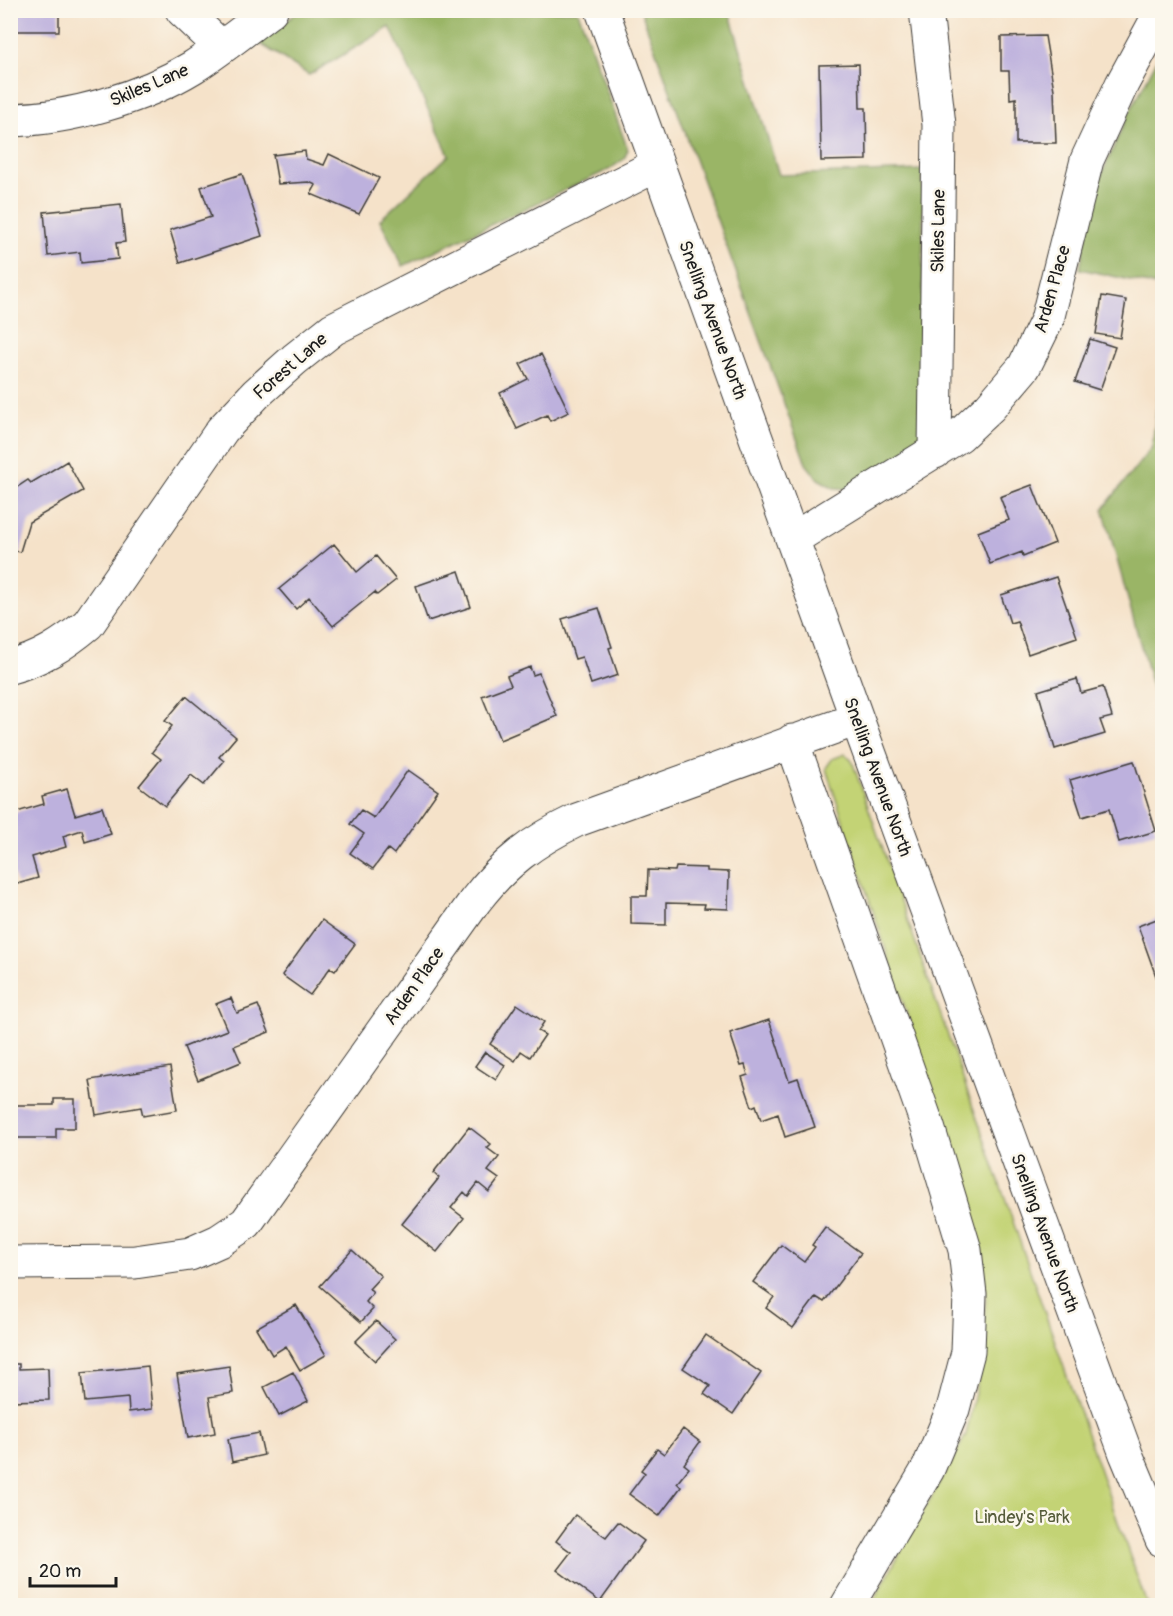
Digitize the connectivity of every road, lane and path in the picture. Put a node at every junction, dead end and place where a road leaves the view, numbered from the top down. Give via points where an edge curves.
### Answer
1 (182, 10) edge
2 (271, 10) edge
3 (602, 10) edge
4 (926, 10) edge
5 (1162, 10) edge
6 (221, 46) junction
7 (10, 120) edge
8 (657, 165) junction
9 (935, 452) junction
10 (793, 539) junction
11 (10, 668) edge
12 (857, 719) junction
13 (792, 741) junction
14 (10, 1263) edge
15 (1162, 1540) edge
16 (847, 1605) edge

1 - 6 street
2 - 6 street, Skiles Lane
3 - 8 street, Snelling Avenue North
4 - 9 street, Skiles Lane via 939,125
5 - 9 street, Arden Place via 1087,160 1047,320 1024,367 990,407
6 - 7 street, Skiles Lane via 193,67 142,92 87,109
8 - 10 street, Snelling Avenue North
8 - 11 street, Forest Lane via 333,329 256,394 222,430 88,624 66,643 32,662
9 - 10 street, Arden Place
10 - 12 street, Snelling Avenue North
12 - 13 street, Arden Place
12 - 15 street, Snelling Avenue North via 1126,1454
13 - 14 street, Arden Place via 577,820 544,836 493,877 246,1223 190,1254 135,1262
13 - 16 street via 931,1138 965,1250 970,1294 968,1352 953,1409 928,1469

